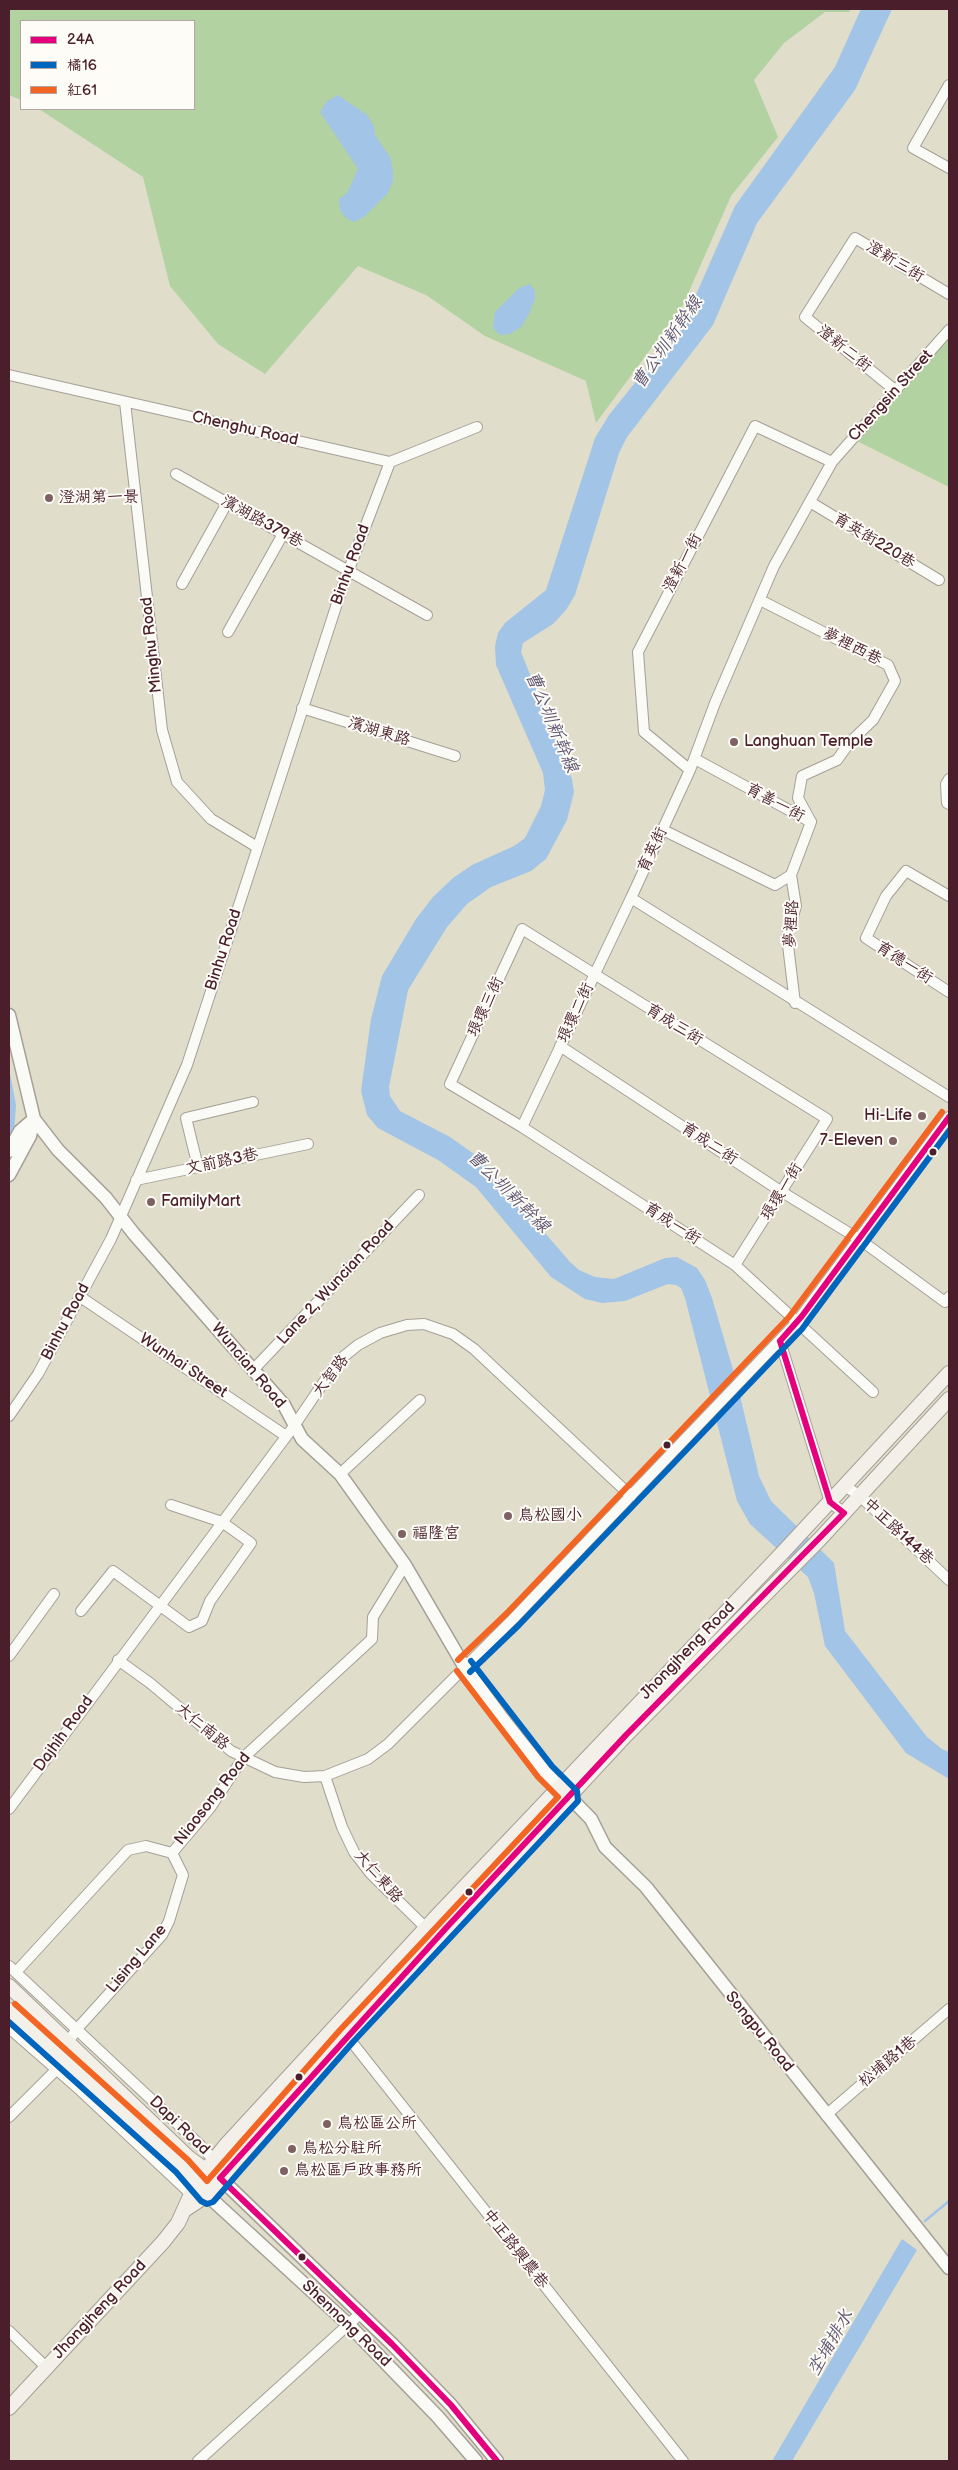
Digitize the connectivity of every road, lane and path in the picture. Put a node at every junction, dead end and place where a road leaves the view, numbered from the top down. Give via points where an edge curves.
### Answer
1 (949, 85) edge
2 (949, 168) edge
3 (830, 278) joint
4 (949, 294) edge
5 (949, 330) edge
6 (9, 375) edge
7 (896, 391) junction
8 (125, 402) junction
9 (478, 427) dead end
10 (390, 462) junction
11 (832, 462) junction
12 (176, 474) dead end
13 (810, 502) junction
14 (227, 503) junction
15 (283, 534) junction
16 (349, 570) junction
17 (939, 580) dead end
18 (182, 584) dead end
19 (760, 600) junction
20 (427, 615) dead end
21 (228, 632) dead end
22 (302, 708) junction
23 (455, 756) dead end
24 (695, 759) junction
25 (690, 770) junction
26 (949, 779) edge
27 (949, 804) edge
28 (812, 822) junction
29 (663, 830) junction
30 (257, 847) junction
31 (791, 875) junction
32 (949, 896) edge
33 (631, 898) junction
34 (522, 929) joint
35 (594, 975) junction
36 (949, 992) edge
37 (795, 1002) junction
38 (9, 1015) edge
39 (560, 1046) junction
40 (450, 1084) joint
41 (949, 1097) edge
42 (253, 1102) dead end
43 (949, 1117) edge
44 (34, 1119) junction
45 (827, 1119) joint
46 (522, 1128) junction
47 (308, 1144) dead end
48 (9, 1152) edge
49 (198, 1167) junction
50 (9, 1174) edge
51 (136, 1180) junction
52 (782, 1192) junction
53 (419, 1195) dead end
54 (120, 1217) junction
55 (859, 1239) junction
56 (735, 1265) junction
57 (79, 1296) junction
58 (949, 1297) edge
59 (796, 1323) junction
60 (780, 1341) junction
61 (253, 1370) junction
62 (949, 1373) edge
63 (873, 1392) dead end
64 (949, 1399) edge
65 (420, 1400) dead end
66 (9, 1416) edge
67 (290, 1431) junction
68 (340, 1474) junction
69 (845, 1486) junction
70 (631, 1496) junction
71 (860, 1496) junction
72 (830, 1502) junction
73 (171, 1505) dead end
74 (844, 1513) junction
75 (222, 1522) junction
76 (405, 1565) junction
77 (949, 1580) edge
78 (54, 1594) dead end
79 (160, 1604) junction
80 (81, 1611) dead end
81 (9, 1656) edge
82 (118, 1660) junction
83 (464, 1666) junction
84 (243, 1758) junction
85 (325, 1776) junction
86 (558, 1786) junction
87 (570, 1797) junction
88 (9, 1809) edge
89 (172, 1853) junction
90 (426, 1928) junction
91 (437, 1938) junction
92 (12, 1969) edge
93 (9, 1986) edge
94 (9, 2010) edge
95 (949, 2010) edge
96 (9, 2028) edge
97 (76, 2030) junction
98 (347, 2036) junction
99 (67, 2042) junction
100 (60, 2055) junction
101 (56, 2070) junction
102 (826, 2115) junction
103 (9, 2117) edge
104 (213, 2159) junction
105 (200, 2176) junction
106 (220, 2178) junction
107 (192, 2195) junction
108 (207, 2195) junction
109 (186, 2209) junction
110 (949, 2268) edge
111 (362, 2313) junction
112 (350, 2326) junction
113 (9, 2331) edge
114 (47, 2368) junction
115 (9, 2408) edge
116 (198, 2461) edge
117 (476, 2461) edge
118 (497, 2461) edge
119 (683, 2461) edge

1 - 2 street via 913,148
3 - 4 street, 澄新三街 via 855,238
3 - 7 street, 澄新二街 via 805,317
5 - 7 street, Chengsin Street
6 - 8 street, Chenghu Road
7 - 11 street, Chengsin Street
8 - 10 street, Chenghu Road
8 - 30 street, Minghu Road via 162,730 174,774 177,782 211,819
9 - 10 street
10 - 16 street, Binhu Road
11 - 13 street, 育英街
11 - 25 street, 澄新一街 via 755,426 638,652 644,732
12 - 14 street, 濱湖路379巷
13 - 17 street, 育英街220巷
13 - 19 street, 育英街 via 774,566
14 - 15 street, 濱湖路379巷
14 - 18 street
15 - 16 street, 濱湖路379巷
15 - 21 street
16 - 20 street, 濱湖路379巷
16 - 22 street, Binhu Road
19 - 24 street, 育英街 via 715,703
19 - 28 street, 夢裡西巷 via 888,665 895,681 873,720 837,760 802,776 798,798
22 - 23 street, 濱湖東路
22 - 30 street, Binhu Road
24 - 25 street, 育英街
24 - 28 street, 育善一街
25 - 29 street, 育英街
26 - 27 street via 946,784
28 - 31 street, 育善一街
29 - 31 street via 775,885
29 - 33 street, 育英街
30 - 51 street, Binhu Road via 187,1065
31 - 37 street, 夢裡路 via 796,906 787,937
32 - 36 street, 育德一街 via 906,871 886,896 866,938
33 - 35 street, 琅環二街
33 - 37 street
34 - 35 street, 育成三街
34 - 40 street, 琅環三街
35 - 39 street, 琅環二街
35 - 45 street, 育成三街
37 - 41 street
38 - 44 street, Wuncian Road
39 - 46 street, 琅環二街
39 - 52 street, 育成二街
40 - 46 street, 育成一街
42 - 49 street via 186,1118
43 - 55 street, 大仁南路
44 - 48 street via 20,1131
44 - 50 street via 30,1136
44 - 54 street, Wuncian Road
45 - 52 street, 琅環一街
46 - 56 street, 育成一街
47 - 49 street, 文前路3巷
49 - 51 street, 文前路3巷
51 - 54 street, Binhu Road
52 - 55 street, 育成二街
52 - 56 street, 琅環一街
53 - 61 street, Lane 2, Wuncian Road
54 - 57 street, Binhu Road
54 - 61 street, Wuncian Road
55 - 58 street, 育成二街 via 945,1302
55 - 59 street, 大仁南路
56 - 59 street, 育成一街
57 - 66 street, Binhu Road via 38,1374
57 - 67 street, Wunhai Street
59 - 60 street, 大仁南路
59 - 63 street, 育成一街
60 - 70 street, 大仁南路
60 - 72 street
61 - 67 street, Wuncian Road via 284,1405
62 - 69 main road
64 - 71 main road
65 - 68 street
67 - 68 street, Wuncian Road via 302,1438
67 - 70 street, 大智路 via 338,1361 358,1344 380,1332 424,1324 453,1334 474,1349
67 - 75 street, 大智路
68 - 76 street, Wuncian Road
69 - 71 street, 中正路144巷
69 - 72 main road
70 - 83 street, 大仁南路
71 - 74 main road
71 - 77 street, 中正路144巷
72 - 74 street
72 - 86 main road, Jhongjheng Road
73 - 75 street
74 - 87 main road, Jhongjheng Road via 626,1735
75 - 79 street, 大智路
75 - 79 street via 251,1543 210,1601 202,1621 188,1627
76 - 83 street, Wuncian Road
76 - 84 street, Niaosong Road via 373,1617 372,1640
78 - 81 street
79 - 80 street via 113,1571
79 - 82 street, 大智路
82 - 84 street, 大仁南路
82 - 88 street, Dajhih Road
83 - 85 street, 大仁南路 via 388,1744 368,1759
83 - 86 street, Wuncian Road
84 - 85 street, 大仁南路 via 275,1772 304,1778
84 - 89 street, Niaosong Road via 210,1808
85 - 90 street, 大仁東路 via 354,1852 371,1874
86 - 87 street, Songpu Road
86 - 90 main road, Jhongjheng Road
87 - 91 main road, Jhongjheng Road
87 - 102 street, Songpu Road via 591,1819 606,1847 646,1887
89 - 92 street, Niaosong Road via 146,1846 128,1850
89 - 97 street, Lising Lane via 183,1875 162,1935
90 - 91 street, 大仁東路
90 - 104 main road, Jhongjheng Road
91 - 98 main road, Jhongjheng Road
92 - 97 street, Dapi Road
93 - 99 main road, Dapi Road
94 - 100 main road, Dapi Road
95 - 102 street, 松埔路1巷
96 - 101 street
97 - 99 street, Lising Lane
97 - 104 street, Dapi Road
98 - 106 main road, Jhongjheng Road
98 - 119 street, 中正路興農巷
99 - 100 street, Lising Lane
99 - 105 main road, Dapi Road
100 - 101 street, Lising Lane
100 - 105 main road, Dapi Road
101 - 103 street
101 - 107 street
102 - 110 street, Songpu Road
104 - 105 main road, Jhongjheng Road
104 - 106 street, Dapi Road
105 - 106 main road, Dapi Road
105 - 107 main road, Jhongjheng Road
105 - 108 main road, Dapi Road
106 - 108 main road, Jhongjheng Road
106 - 111 street, Shennong Road
107 - 108 street
107 - 109 main road, Jhongjheng Road
108 - 109 main road, Jhongjheng Road
108 - 112 street, Shennong Road
109 - 114 main road, Jhongjheng Road via 164,2242
111 - 112 street
111 - 118 street, Shennong Road via 451,2405
112 - 116 street
112 - 117 street, Shennong Road
113 - 114 street
114 - 115 main road, Jhongjheng Road

